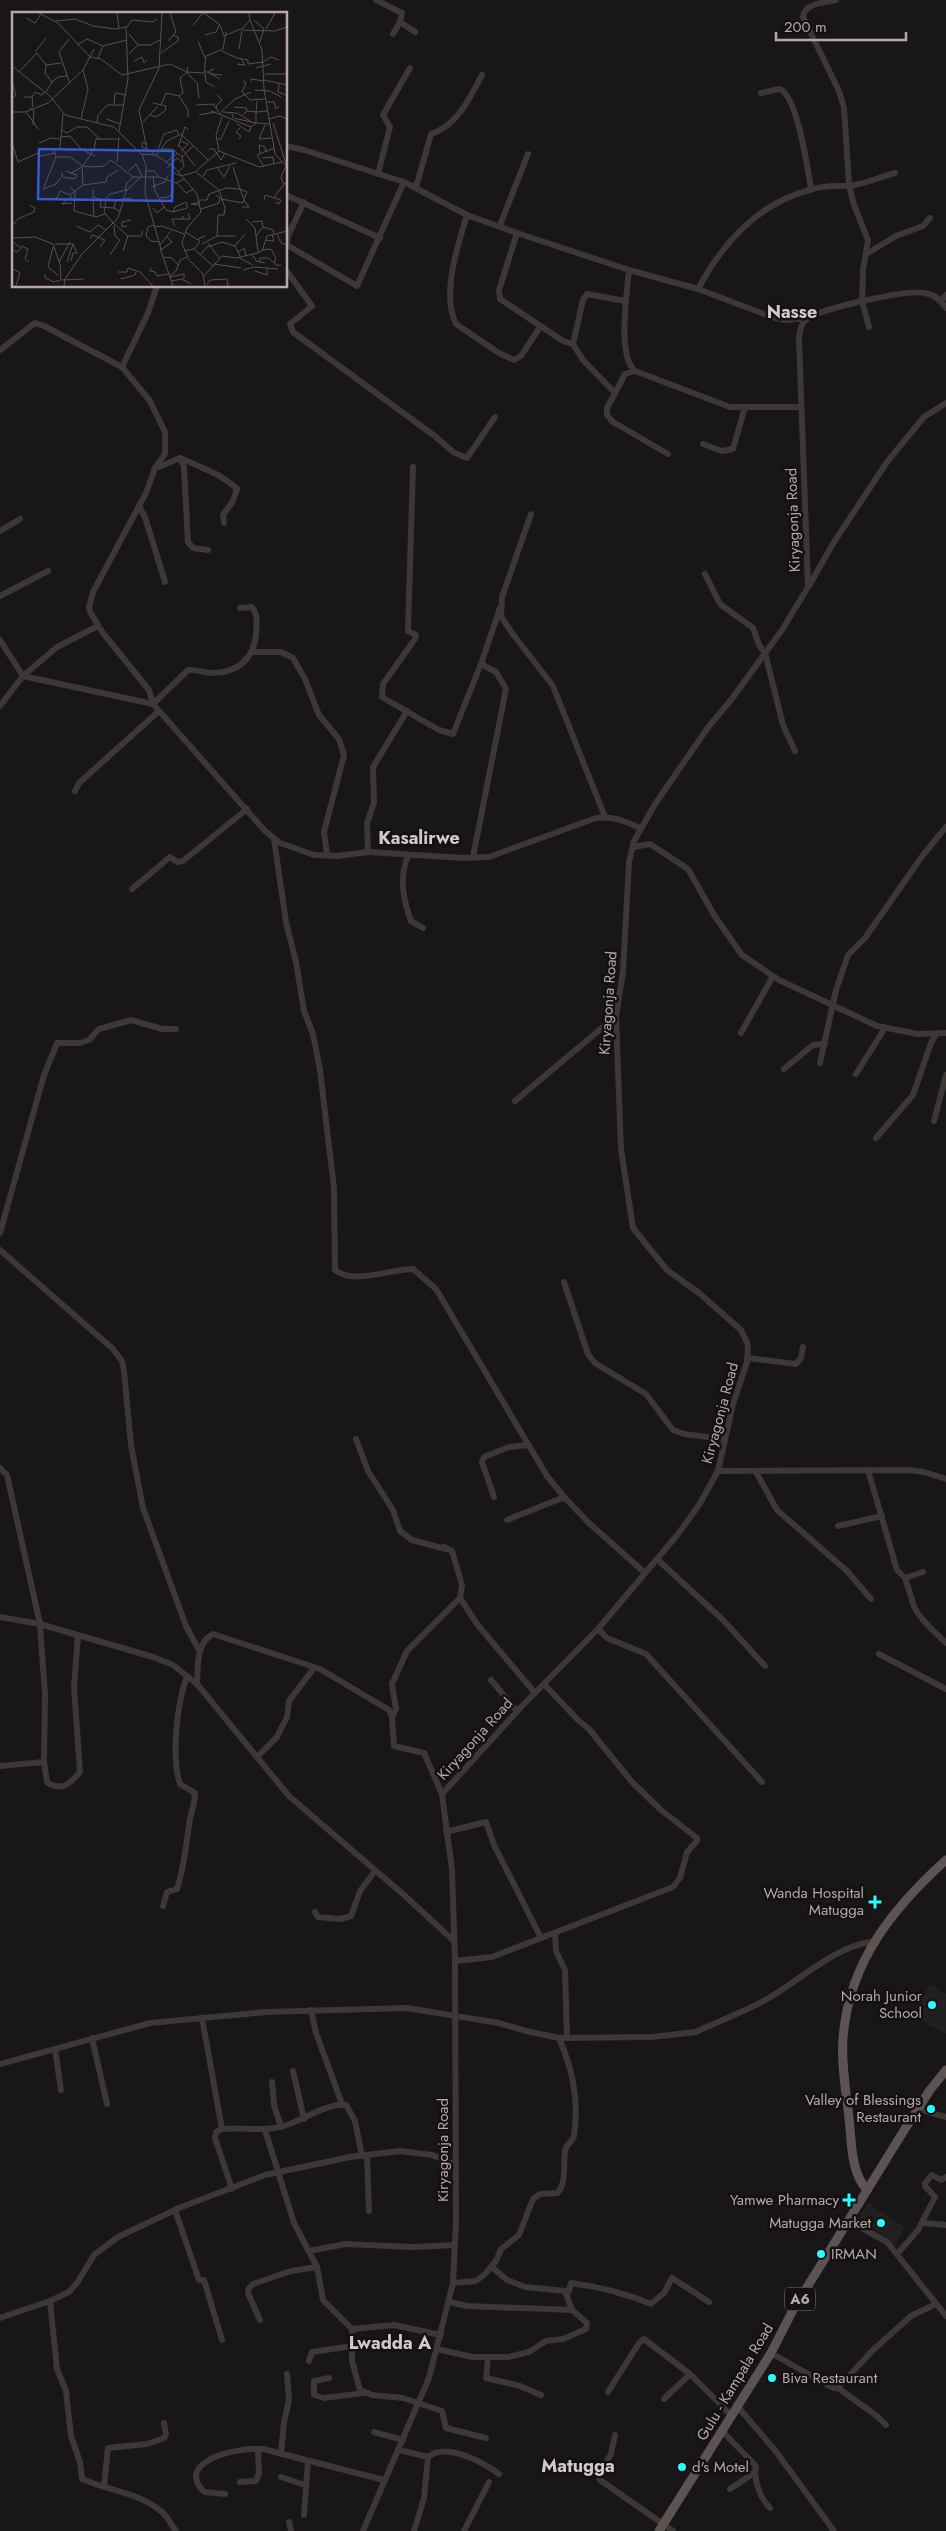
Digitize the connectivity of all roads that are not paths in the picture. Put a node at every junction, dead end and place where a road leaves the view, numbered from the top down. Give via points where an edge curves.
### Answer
1 (376, 0) edge
2 (836, 0) edge
3 (400, 22) junction
4 (415, 32) dead end
5 (393, 34) dead end
6 (410, 68) dead end
7 (482, 75) dead end
8 (761, 92) dead end
9 (288, 146) edge
10 (528, 154) dead end
11 (895, 173) dead end
12 (378, 174) junction
13 (404, 182) junction
14 (850, 185) junction
15 (412, 186) junction
16 (811, 190) junction
17 (288, 196) edge
18 (304, 202) junction
19 (467, 215) junction
20 (930, 218) dead end
21 (500, 225) junction
22 (517, 233) junction
23 (380, 238) junction
24 (868, 253) junction
25 (629, 270) junction
26 (288, 273) edge
27 (156, 288) edge
28 (698, 289) junction
29 (946, 295) edge
30 (626, 301) junction
31 (862, 301) junction
32 (941, 301) junction
33 (946, 308) edge
34 (808, 318) junction
35 (786, 320) junction
36 (540, 327) junction
37 (869, 327) dead end
38 (800, 331) junction
39 (573, 344) junction
40 (0, 350) edge
41 (122, 367) junction
42 (635, 371) junction
43 (615, 393) junction
44 (946, 403) edge
45 (801, 406) junction
46 (745, 407) junction
47 (495, 417) dead end
48 (703, 444) dead end
49 (668, 454) dead end
50 (180, 458) junction
51 (413, 467) dead end
52 (155, 468) junction
53 (139, 506) junction
54 (532, 514) dead end
55 (20, 519) dead end
56 (224, 523) dead end
57 (0, 531) edge
58 (208, 550) dead end
59 (48, 571) dead end
60 (706, 574) dead end
61 (166, 582) dead end
62 (808, 587) junction
63 (0, 596) edge
64 (240, 608) dead end
65 (500, 608) junction
66 (98, 626) junction
67 (0, 640) edge
68 (252, 652) junction
69 (765, 653) junction
70 (481, 664) junction
71 (22, 676) junction
72 (153, 704) junction
73 (0, 706) edge
74 (159, 710) junction
75 (407, 711) junction
76 (795, 751) dead end
77 (74, 791) dead end
78 (247, 809) junction
79 (605, 817) junction
80 (946, 827) edge
81 (640, 828) junction
82 (274, 839) junction
83 (633, 846) junction
84 (368, 852) junction
85 (408, 855) junction
86 (327, 856) junction
87 (472, 857) junction
88 (132, 889) dead end
89 (424, 928) dead end
90 (773, 976) junction
91 (833, 1007) junction
92 (616, 1016) junction
93 (885, 1028) junction
94 (176, 1029) dead end
95 (741, 1033) dead end
96 (946, 1033) edge
97 (936, 1034) junction
98 (825, 1044) junction
99 (820, 1063) dead end
100 (784, 1069) dead end
101 (856, 1074) dead end
102 (946, 1075) edge
103 (515, 1101) dead end
104 (934, 1121) dead end
105 (876, 1138) dead end
106 (0, 1233) edge
107 (0, 1250) edge
108 (564, 1282) dead end
109 (803, 1347) dead end
110 (748, 1358) junction
111 (356, 1439) dead end
112 (724, 1439) junction
113 (528, 1445) junction
114 (0, 1468) edge
115 (868, 1470) junction
116 (718, 1471) junction
117 (756, 1472) junction
118 (946, 1479) edge
119 (494, 1497) dead end
120 (566, 1499) junction
121 (882, 1516) junction
122 (507, 1520) dead end
123 (838, 1526) dead end
124 (444, 1546) dead end
125 (452, 1552) junction
126 (657, 1559) junction
127 (923, 1572) dead end
128 (645, 1573) junction
129 (905, 1578) junction
130 (460, 1598) junction
131 (871, 1600) dead end
132 (0, 1616) edge
133 (40, 1624) junction
134 (598, 1628) junction
135 (78, 1635) junction
136 (946, 1643) edge
137 (200, 1652) junction
138 (879, 1654) dead end
139 (765, 1666) dead end
140 (314, 1668) junction
141 (187, 1676) junction
142 (491, 1680) dead end
143 (197, 1684) junction
144 (544, 1684) junction
145 (946, 1688) edge
146 (535, 1693) junction
147 (518, 1711) junction
148 (392, 1717) junction
149 (257, 1757) junction
150 (44, 1762) junction
151 (0, 1766) edge
152 (762, 1782) dead end
153 (442, 1794) junction
154 (446, 1832) junction
155 (946, 1860) edge
156 (375, 1871) junction
157 (163, 1906) dead end
158 (315, 1912) dead end
159 (555, 1933) junction
160 (541, 1938) junction
161 (453, 1940) junction
162 (875, 1941) junction
163 (455, 1961) junction
164 (311, 2010) junction
165 (456, 2016) junction
166 (202, 2018) junction
167 (567, 2037) junction
168 (92, 2038) junction
169 (559, 2038) junction
170 (55, 2049) junction
171 (0, 2064) edge
172 (946, 2070) edge
173 (293, 2071) dead end
174 (272, 2082) dead end
175 (61, 2090) dead end
176 (107, 2104) dead end
177 (342, 2104) junction
178 (918, 2109) junction
179 (304, 2118) junction
180 (946, 2118) edge
181 (280, 2127) junction
182 (222, 2129) junction
183 (265, 2130) junction
184 (365, 2156) junction
185 (853, 2158) junction
186 (455, 2164) junction
187 (278, 2172) junction
188 (946, 2177) edge
189 (873, 2181) junction
190 (232, 2189) junction
191 (867, 2190) junction
192 (175, 2210) junction
193 (369, 2211) dead end
194 (849, 2221) junction
195 (923, 2222) junction
196 (946, 2225) edge
197 (455, 2245) junction
198 (309, 2251) junction
199 (898, 2253) junction
200 (317, 2267) junction
201 (492, 2267) junction
202 (453, 2283) junction
203 (566, 2292) junction
204 (50, 2301) junction
205 (449, 2302) junction
206 (709, 2302) dead end
207 (936, 2304) junction
208 (572, 2310) junction
209 (946, 2316) edge
210 (0, 2318) edge
211 (260, 2320) dead end
212 (352, 2329) junction
213 (441, 2335) junction
214 (222, 2340) dead end
215 (352, 2346) junction
216 (437, 2349) junction
217 (771, 2353) junction
218 (488, 2358) junction
219 (309, 2361) dead end
220 (287, 2374) dead end
221 (690, 2374) junction
222 (329, 2378) dead end
223 (838, 2388) junction
224 (608, 2392) dead end
225 (364, 2393) junction
226 (541, 2395) dead end
227 (664, 2399) dead end
228 (419, 2403) junction
229 (737, 2406) junction
230 (731, 2415) junction
231 (164, 2423) dead end
232 (886, 2425) dead end
233 (374, 2432) dead end
234 (722, 2432) junction
235 (616, 2435) dead end
236 (486, 2438) dead end
237 (402, 2440) junction
238 (261, 2449) junction
239 (399, 2450) junction
240 (281, 2454) junction
241 (428, 2457) junction
242 (308, 2462) junction
243 (754, 2472) junction
244 (499, 2474) dead end
245 (282, 2478) dead end
246 (384, 2480) junction
247 (240, 2482) dead end
248 (489, 2482) dead end
249 (306, 2485) junction
250 (104, 2487) junction
251 (730, 2489) dead end
252 (225, 2494) dead end
253 (770, 2508) dead end
254 (304, 2515) dead end
255 (289, 2522) dead end
256 (661, 2528) edge
257 (176, 2531) edge
258 (291, 2531) edge
259 (363, 2531) edge
260 (414, 2531) edge
261 (464, 2531) edge
262 (672, 2531) edge
263 (834, 2531) edge

1 - 3 street via 402,13
2 - 14 street via 807,7 803,17 844,108
3 - 4 street
3 - 5 street
6 - 12 street via 383,115 390,127
7 - 15 street via 465,106 443,130 432,134 417,184
8 - 16 street via 779,89 789,96 805,152
9 - 12 street
10 - 21 street
11 - 14 street
12 - 13 street
13 - 15 street
13 - 23 street
14 - 16 street
14 - 24 street via 854,205 866,232
15 - 19 street
16 - 28 street via 774,203 751,220 728,243
17 - 18 street
18 - 23 street
18 - 23 street via 288,236 288,245 354,285 359,284
19 - 21 street
19 - 36 street via 453,268 451,309 456,324 514,360 521,356
20 - 24 street via 923,226 896,236
21 - 22 street
22 - 25 street
22 - 36 street via 498,295 502,302
24 - 31 street via 863,270
25 - 28 street
25 - 30 street
26 - 47 street via 312,306 290,324 293,332 453,452 467,458
27 - 41 street
28 - 35 street
29 - 32 street
30 - 39 street via 587,294
30 - 42 street via 627,362
31 - 32 street via 924,292
31 - 34 street
31 - 37 street
32 - 33 street
34 - 35 street
34 - 38 street
35 - 38 street
36 - 39 street
38 - 45 street, Kiryagonja Road
39 - 43 street via 583,360
40 - 41 street via 35,323
41 - 52 street via 162,422 167,448
42 - 43 street via 625,374
42 - 46 street via 719,403
43 - 49 street via 606,412 608,419
44 - 62 street via 924,417 887,462
45 - 46 street
45 - 62 street, Kiryagonja Road
46 - 48 street via 733,449 722,451
50 - 52 street
50 - 56 street via 213,471 237,489 223,515
50 - 58 street via 184,467 188,542 193,548
51 - 75 street via 408,631 416,636 381,691 382,697
52 - 53 street
53 - 61 street via 146,516
53 - 66 street via 92,592 90,612
54 - 65 street
55 - 57 street
59 - 63 street
60 - 69 street via 720,604 753,628
62 - 69 street, Kiryagonja Road
64 - 68 street via 252,607 256,612
65 - 70 street
65 - 79 street via 512,633 558,695
66 - 71 street via 57,647
66 - 72 street via 149,690
67 - 71 street
68 - 72 street via 250,657 230,670 211,673 188,670
68 - 86 street via 281,652 293,658 319,716 339,739 344,755 324,832
69 - 76 street via 783,725
69 - 81 street, Kiryagonja Road via 709,726
70 - 75 street via 453,734
70 - 87 street via 496,672 506,689
71 - 72 street
71 - 73 street
72 - 74 street
74 - 77 street
74 - 78 street
75 - 84 street via 373,767 374,803 366,823
78 - 82 street
78 - 88 street via 183,861 177,862 170,857
79 - 81 street via 623,820
79 - 87 street via 534,840 499,856
80 - 91 street via 865,938 848,956
81 - 83 street, Kiryagonja Road
82 - 86 street
82 - 113 street via 287,927 304,1011 319,1063 334,1188 335,1270 352,1277 413,1269 436,1289
83 - 90 street via 650,844 688,869 742,955
83 - 92 street, Kiryagonja Road via 629,862 623,972
84 - 85 street
84 - 86 street
85 - 87 street
85 - 89 street via 402,878 405,905 411,921
90 - 91 street
90 - 95 street
91 - 93 street
91 - 98 street
92 - 103 street
92 - 110 street, Kiryagonja Road via 621,1149 635,1231 666,1270 699,1293 741,1330 748,1344
93 - 97 street via 911,1034
93 - 101 street
94 - 106 street via 162,1029 131,1020 99,1029 89,1040 80,1043 57,1044 44,1075
96 - 97 street
97 - 105 street via 913,1095
98 - 99 street
98 - 100 street via 813,1045
102 - 104 street
107 - 137 street via 113,1349 122,1362 131,1445 143,1508 186,1626
108 - 112 street via 588,1354 595,1363 646,1394 673,1430
109 - 110 street via 796,1364
110 - 112 street, Kiryagonja Road
111 - 125 street via 368,1471 393,1510 400,1531 412,1540
112 - 116 street, Kiryagonja Road
113 - 119 street via 484,1457 482,1462
113 - 120 street
114 - 133 street via 7,1474
115 - 117 street
115 - 118 street via 924,1472
115 - 121 street
116 - 117 street
116 - 126 street, Kiryagonja Road via 699,1505
117 - 131 street via 777,1510 847,1571
120 - 122 street
120 - 128 street via 589,1524
121 - 123 street
121 - 129 street via 894,1565
124 - 125 street
125 - 130 street via 462,1585
126 - 128 street, Kiryagonja Road
126 - 139 street via 723,1620
127 - 129 street
128 - 134 street, Kiryagonja Road
129 - 136 street via 913,1603 924,1621
130 - 146 street via 477,1624
130 - 148 street via 406,1651 392,1684 396,1709
132 - 133 street
133 - 135 street
133 - 150 street via 45,1694
134 - 144 street, Kiryagonja Road
134 - 152 street via 607,1638 646,1654
135 - 141 street via 153,1657 173,1665
135 - 150 street via 74,1687 80,1772 57,1788 47,1782
137 - 140 street via 208,1636 217,1634
137 - 143 street
138 - 145 street
140 - 148 street via 388,1710
140 - 149 street via 289,1701 287,1717 277,1737
141 - 143 street
141 - 157 street via 182,1690 176,1756 180,1784 195,1792 195,1803 184,1867 177,1889 167,1892
142 - 147 street
143 - 149 street
144 - 146 street, Kiryagonja Road
144 - 159 street via 590,1729 632,1782 697,1838 687,1852 680,1878 673,1887
146 - 147 street, Kiryagonja Road
147 - 153 street, Kiryagonja Road
148 - 153 street via 394,1746 424,1754
149 - 156 street via 289,1796
150 - 151 street
153 - 154 street, Kiryagonja Road
154 - 160 street via 486,1822 494,1846
154 - 161 street, Kiryagonja Road via 452,1870
155 - 162 main road via 899,1906
156 - 158 street via 360,1891 351,1916 340,1919 318,1917
156 - 161 street
159 - 160 street
159 - 167 street via 556,1951 565,1970
160 - 163 street via 492,1957
161 - 163 street, Kiryagonja Road
162 - 167 street via 845,1950 807,1970 767,1999 696,2032 652,2038
162 - 185 main road via 854,1987 843,2037
163 - 165 street, Kiryagonja Road
164 - 165 street via 407,2008
164 - 166 street
164 - 177 street
165 - 169 street via 499,2022 526,2032
165 - 186 street, Kiryagonja Road
166 - 168 street via 150,2023
166 - 182 street
167 - 169 street
168 - 170 street
168 - 176 street
169 - 201 street via 570,2065 577,2102 573,2138 565,2149 562,2187 557,2193 540,2194 532,2199 521,2232 501,2249
170 - 171 street
170 - 175 street
172 - 178 main road, Gulu - Kampala Road / A6
173 - 179 street
174 - 181 street
177 - 179 street
177 - 184 street via 350,2108
178 - 180 street
178 - 189 main road, Gulu - Kampala Road / A6
179 - 181 street
181 - 183 street
182 - 183 street
182 - 190 street via 216,2132 215,2138
183 - 187 street
184 - 186 street via 400,2150
184 - 187 street
184 - 193 street
185 - 189 main road via 863,2175
185 - 191 main road via 859,2179
186 - 197 street, Kiryagonja Road
187 - 190 street
187 - 198 street via 294,2223
188 - 195 street via 941,2180 932,2175 925,2183 935,2197
189 - 191 main road, Gulu - Kampala Road / A6
190 - 192 street
191 - 194 main road, Gulu - Kampala Road / A6
192 - 204 street via 104,2245 69,2292
192 - 214 street via 200,2280 204,2280
194 - 199 street via 882,2237
194 - 217 main road, Gulu - Kampala Road / A6 via 793,2310
195 - 196 street
195 - 199 street
197 - 198 street via 345,2244
197 - 202 street, Kiryagonja Road
198 - 200 street
199 - 207 street
200 - 211 street via 291,2271 249,2288 248,2293
200 - 212 street via 323,2300
201 - 202 street via 476,2281
201 - 203 street via 507,2280 526,2287
202 - 205 street, Kiryagonja Road
203 - 206 street via 571,2283 595,2286 651,2304 664,2294 672,2278
203 - 208 street
204 - 210 street
204 - 250 street via 57,2369 66,2391 71,2436 81,2476
205 - 208 street via 467,2306
205 - 213 street, Kiryagonja Road
207 - 209 street
207 - 223 street via 911,2316
208 - 218 street via 587,2323 586,2329 580,2333 563,2340 546,2341 529,2352 508,2358
212 - 213 street via 394,2325
212 - 215 street
213 - 216 street, Kiryagonja Road
215 - 219 street via 312,2352
215 - 225 street via 357,2386
216 - 218 street
216 - 228 street, Kiryagonja Road
217 - 223 street
217 - 229 main road, Gulu - Kampala Road / A6
218 - 226 street via 486,2378
220 - 240 street via 289,2400
221 - 224 street via 647,2340 642,2340
221 - 227 street
221 - 230 street
222 - 225 street via 314,2381 314,2395 324,2398
223 - 232 street
225 - 228 street via 385,2394
228 - 236 street via 442,2411 446,2428
228 - 237 street, Kiryagonja Road
229 - 230 main road, Gulu - Kampala Road / A6
229 - 263 street via 774,2449
230 - 234 main road, Gulu - Kampala Road / A6
231 - 250 street via 166,2434 157,2441 108,2448
233 - 237 street
234 - 243 street via 755,2464
234 - 256 main road, Gulu - Kampala Road / A6
235 - 256 street via 611,2454 599,2474 600,2480
237 - 239 street, Kiryagonja Road
238 - 240 street
238 - 247 street via 258,2450 256,2481
238 - 252 street via 248,2448 206,2460 198,2467 196,2475 200,2488 204,2492
239 - 241 street
239 - 246 street, Kiryagonja Road
240 - 242 street
241 - 244 street via 434,2452 448,2452 481,2460
241 - 260 street via 424,2498
242 - 246 street
242 - 249 street
243 - 251 street
243 - 253 street via 761,2499
245 - 249 street
246 - 259 street, Kiryagonja Road
248 - 261 street
249 - 254 street
250 - 257 street via 137,2496 153,2505 164,2513
255 - 258 street
256 - 262 street

